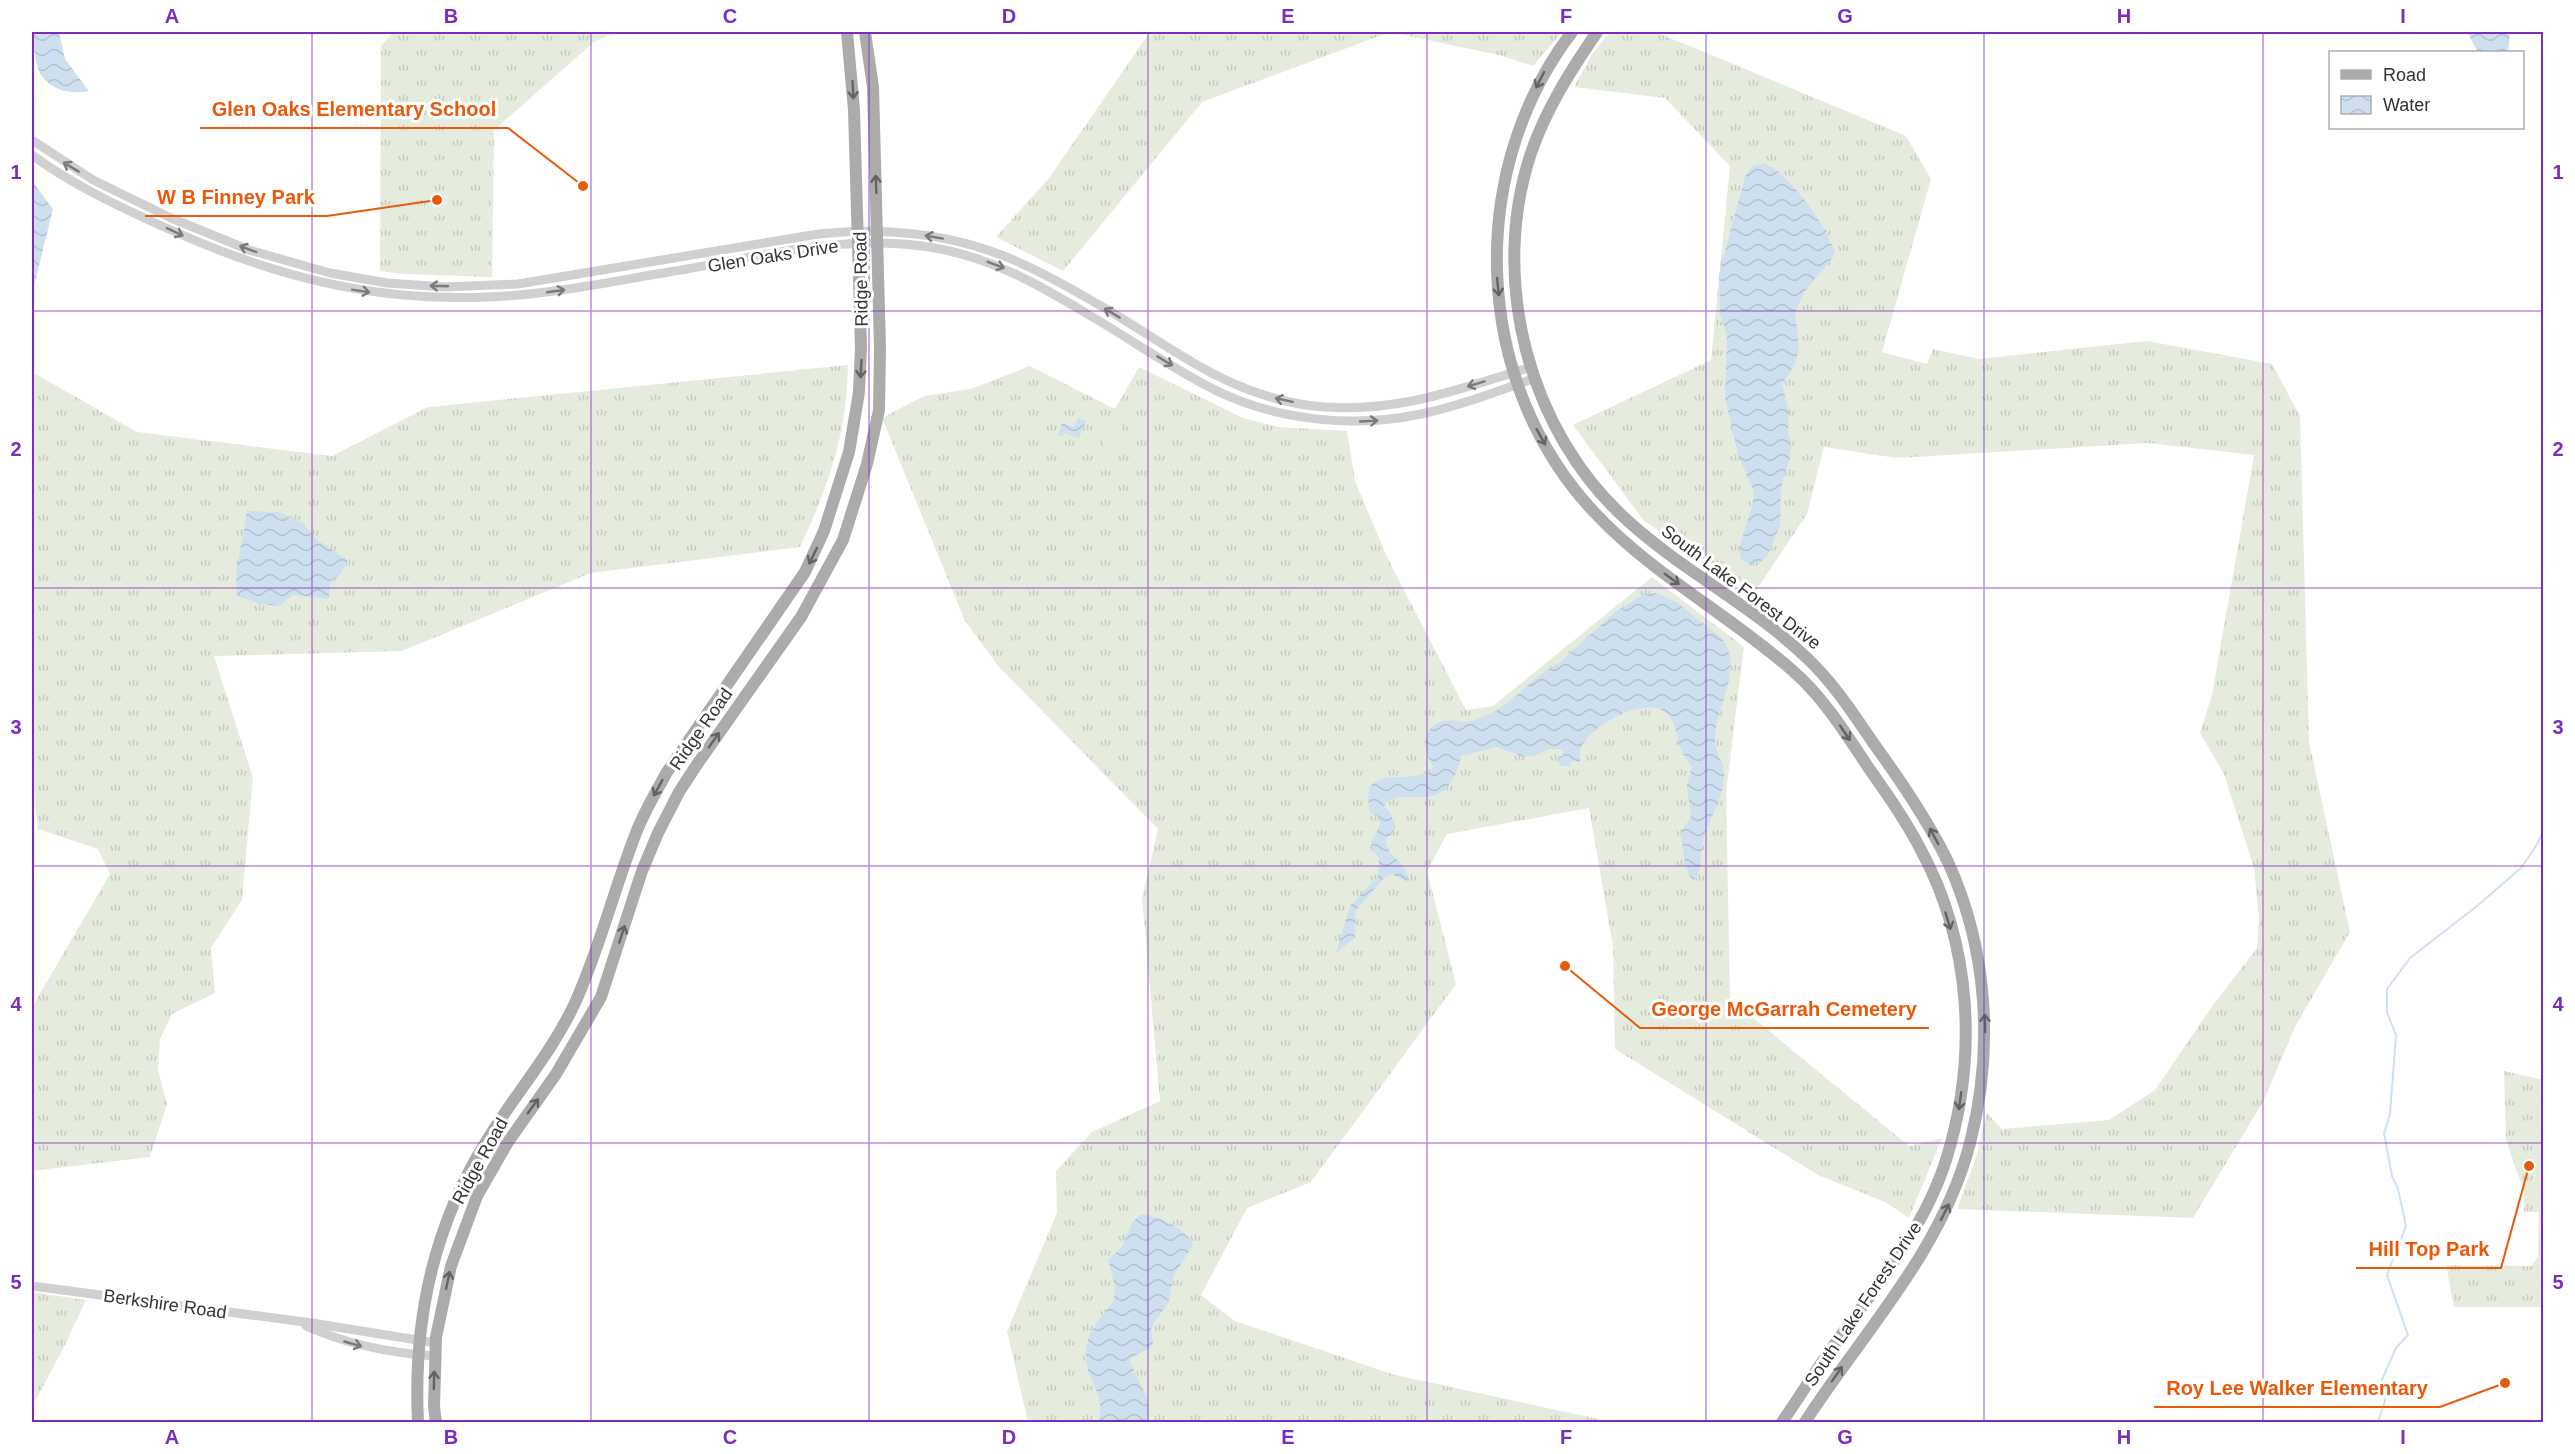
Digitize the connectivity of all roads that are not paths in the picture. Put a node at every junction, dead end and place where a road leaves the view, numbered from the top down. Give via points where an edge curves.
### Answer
1 (847, 32) edge
2 (865, 32) edge
3 (1572, 32) edge
4 (1597, 32) edge
5 (32, 140) edge
6 (32, 155) edge
7 (858, 237) junction
8 (878, 237) junction
9 (861, 347) junction
10 (880, 348) junction
11 (1533, 373) junction
12 (1515, 378) junction
13 (33, 1286) edge
14 (299, 1322) junction
15 (418, 1341) junction
16 (435, 1349) junction
17 (417, 1355) junction
18 (417, 1422) edge
19 (436, 1422) edge
20 (1782, 1422) edge
21 (1805, 1422) edge

1 -> 7 main road, Ridge Road
8 -> 2 main road, Ridge Road via 873,87
3 -> 12 main road, South Lake Forest Drive via 1538,84 1516,137 1504,182 1496,273
4 - 11 main road, South Lake Forest Drive via 1547,115 1530,156 1519,207 1513,243 1515,282
7 -> 5 street, Glen Oaks Drive via 790,238 518,284 445,287 387,283 297,265 249,250 93,180
6 -> 7 street, Glen Oaks Drive via 90,192 224,253 296,277 396,296 487,297 550,292
7 - 8 street, Glen Oaks Drive
7 - 9 main road, Ridge Road
8 - 10 main road, Ridge Road
8 - 12 street, Glen Oaks Drive via 973,257 1041,280 1107,310 1216,377 1253,392 1300,403 1390,407
9 - 10 main road
9 -> 15 main road, Ridge Road via 860,392 849,452 817,547 795,587 667,772 644,814 570,1013 470,1167 453,1205 426,1289
16 -> 10 main road, Ridge Road via 452,1266 477,1196 601,997 642,871 679,792 801,617 843,540 879,410
11 - 12 street, Glen Oaks Drive
21 -> 11 main road, South Lake Forest Drive via 1917,1263 1957,1185 1976,1118 1984,1046 1982,988 1972,934 1955,880 1925,819 1830,683 1798,650 1612,506 1568,449
12 -> 20 main road, South Lake Forest Drive via 1522,401 1554,460 1594,512 1635,551 1793,670 1828,710 1922,852 1955,944 1966,1001 1965,1048 1958,1112 1940,1178 1901,1251
13 - 14 street, Berkshire Road
14 - 15 street, Berkshire Road
14 -> 17 street, Berkshire Road via 367,1348
15 - 16 street, Berkshire Road
15 - 17 main road, Ridge Road
16 - 17 street, Berkshire Road
19 -> 16 main road, Ridge Road
17 - 18 main road, Ridge Road

